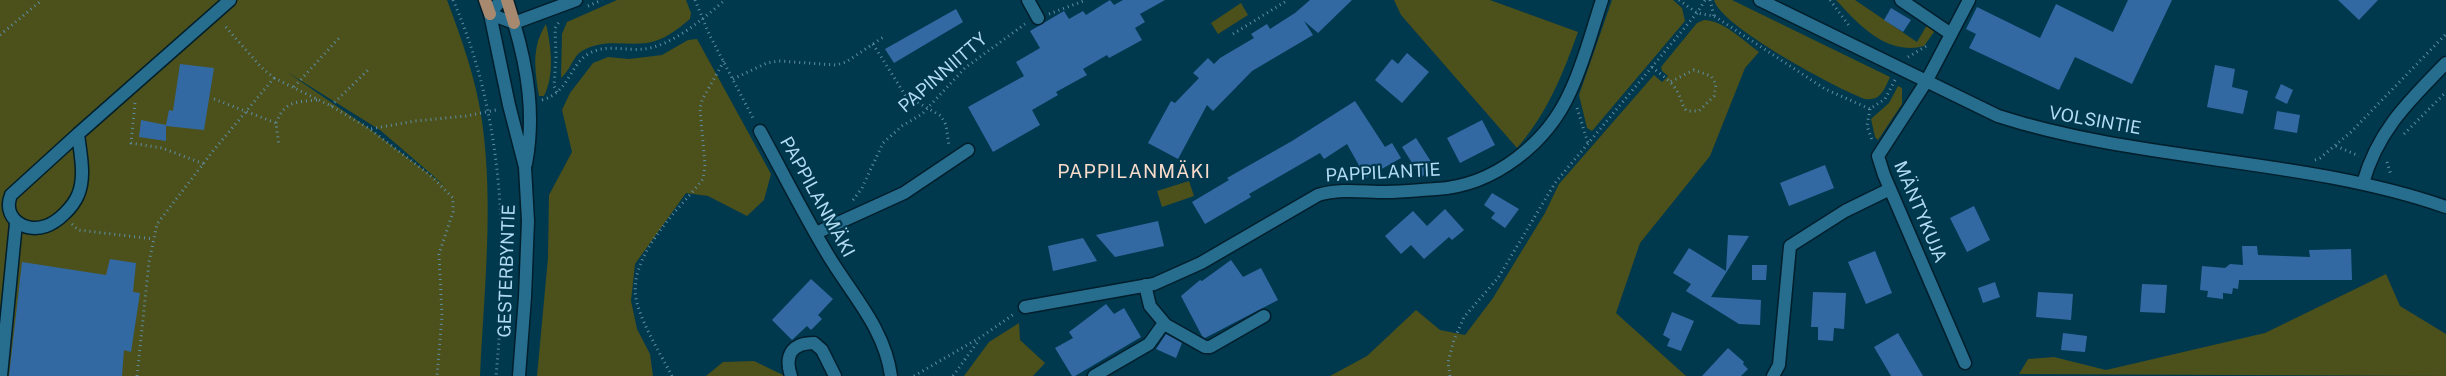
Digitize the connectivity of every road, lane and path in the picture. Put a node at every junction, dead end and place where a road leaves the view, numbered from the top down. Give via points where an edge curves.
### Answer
1 (42, 0) edge
2 (230, 0) edge
3 (453, 0) edge
4 (485, 0) edge
5 (502, 0) edge
6 (507, 0) edge
7 (602, 0) edge
8 (695, 0) edge
9 (725, 0) edge
10 (1028, 0) edge
11 (1086, 0) edge
12 (1288, 0) edge
13 (1602, 0) edge
14 (1678, 0) edge
15 (1705, 0) edge
16 (1710, 0) edge
17 (1760, 0) edge
18 (1830, 0) edge
19 (1901, 0) edge
20 (1969, 0) edge
21 (578, 5) edge
22 (490, 14) junction
23 (1697, 14) junction
24 (216, 15) junction
25 (566, 16) dead end
26 (1714, 16) junction
27 (1038, 18) junction
28 (703, 19) junction
29 (514, 23) junction
30 (1843, 24) dead end
31 (1938, 25) junction
32 (1233, 34) dead end
33 (1951, 34) junction
34 (2446, 34) edge
35 (0, 35) edge
36 (885, 36) dead end
37 (340, 37) dead end
38 (873, 44) junction
39 (1907, 57) junction
40 (724, 61) junction
41 (2446, 63) edge
42 (1652, 67) junction
43 (370, 68) dead end
44 (1932, 69) junction
45 (1901, 70) junction
46 (274, 78) junction
47 (733, 79) junction
48 (138, 81) junction
49 (1670, 82) junction
50 (1926, 82) junction
51 (294, 87) junction
52 (2446, 92) edge
53 (214, 99) dead end
54 (1574, 99) dead end
55 (318, 100) junction
56 (331, 106) junction
57 (928, 108) junction
58 (1870, 109) junction
59 (247, 111) junction
60 (488, 112) junction
61 (276, 124) junction
62 (370, 129) junction
63 (760, 131) joint
64 (78, 134) junction
65 (2404, 134) dead end
66 (1588, 143) junction
67 (279, 146) dead end
68 (968, 150) dead end
69 (1878, 156) junction
70 (2387, 160) dead end
71 (2309, 161) dead end
72 (204, 164) junction
73 (946, 165) junction
74 (2387, 166) dead end
75 (525, 167) junction
76 (2363, 183) junction
77 (1890, 189) junction
78 (852, 201) dead end
79 (2446, 207) edge
80 (64, 215) junction
81 (16, 223) junction
82 (816, 233) junction
83 (154, 239) junction
84 (1144, 285) junction
85 (1026, 307) joint
86 (1264, 316) dead end
87 (1164, 323) junction
88 (981, 337) junction
89 (1965, 363) dead end
90 (0, 376) edge
91 (137, 376) edge
92 (437, 376) edge
93 (496, 376) edge
94 (519, 376) edge
95 (672, 376) edge
96 (791, 376) edge
97 (836, 376) edge
98 (891, 376) edge
99 (914, 376) edge
100 (953, 376) edge
101 (1094, 376) edge
102 (1450, 376) edge
103 (1774, 376) edge

1 - 35 path
2 - 24 street
3 - 60 path via 466,29
4 - 22 main road
5 - 22 street
6 - 29 main road, GESTERBYNTIE
7 - 21 path
8 - 28 path, PAPPILANMÄKI
9 - 28 path
10 - 27 street
11 - 27 path, PAPINNIITTY
12 - 32 path
13 - 84 street, PAPPILANTIE via 1571,91 1558,115 1520,156 1500,170 1472,182 1442,189 1334,190 1318,194 1201,263 1154,284
14 - 23 path
15 - 23 path
16 - 26 path
17 - 45 street, VOLSINTIE
18 - 30 path via 1851,28
19 - 31 street
20 - 33 street, MÄNTYKUJA
21 - 29 street
22 - 29 street
22 - 75 street, GESTERBYNTIE
23 - 26 path
23 - 42 path
24 - 46 path
24 - 48 street
25 - 28 path via 555,28 554,86 557,92 590,53 608,48 640,50 654,47
26 - 58 path via 1825,89
27 - 57 path, PAPINNIITTY via 1004,38 965,68
28 - 40 path, PAPPILANMÄKI
29 - 75 street, GESTERBYNTIE via 526,67 530,102 531,138
31 - 33 street
31 - 39 path via 1927,47
33 - 44 street, MÄNTYKUJA
34 - 71 path via 2336,146 2320,158
36 - 38 path
37 - 51 path
38 - 47 path via 854,58 836,65 779,61 752,68
38 - 57 path via 905,95
39 - 44 path
39 - 45 path
40 - 47 path, PAPPILANMÄKI
40 - 95 path via 700,109 705,165 703,179 647,249 635,277 637,305
41 - 76 street via 2394,118 2369,160
42 - 49 path
42 - 66 path
43 - 56 path
44 - 50 street, MÄNTYKUJA
45 - 50 street, VOLSINTIE
45 - 58 path via 1885,99
46 - 51 path
46 - 59 path
47 - 63 path, PAPPILANMÄKI
48 - 64 street
48 - 72 path via 131,143 162,148
49 - 49 path via 1688,111 1699,111 1714,96 1716,84 1711,76 1694,70
50 - 69 street, MÄNTYKUJA
50 - 76 street, VOLSINTIE via 1998,116 2035,128
51 - 55 path
52 - 65 path
53 - 59 path
54 - 66 path
55 - 56 path
55 - 61 path via 288,105 281,111
56 - 62 path
57 - 73 path via 941,116 946,125 949,146
57 - 78 path, PAPINNIITTY via 883,143 862,188
58 - 69 path via 1867,126
59 - 61 path
59 - 72 path
60 - 62 path
60 - 93 path via 502,210 502,309
61 - 67 path
62 - 92 path via 430,175 454,198 453,212 439,254 442,316
63 - 82 street, PAPPILANMÄKI
64 - 80 street via 82,179 78,195
64 - 81 street via 11,195 8,203 10,215
66 - 102 path via 1555,183 1498,278 1464,317 1448,362
68 - 73 street
69 - 77 street, MÄNTYKUJA
70 - 74 path
72 - 83 path via 157,224
73 - 82 street via 904,193
75 - 94 street, GESTERBYNTIE via 528,230
76 - 79 street, VOLSINTIE
77 - 89 street, MÄNTYKUJA
77 - 103 street via 1845,211 1790,246 1779,365
80 - 81 street via 46,226 28,227
80 - 83 path via 78,230
81 - 90 street
82 - 98 street, PAPPILANMÄKI via 877,329
83 - 91 path
84 - 85 street, PAPPILANTIE
84 - 87 street via 1150,306
85 - 88 path
86 - 87 street via 1205,347
87 - 101 street via 1149,344
88 - 99 path
88 - 100 path
96 - 97 street via 788,358 793,350 797,345 814,343 822,350

